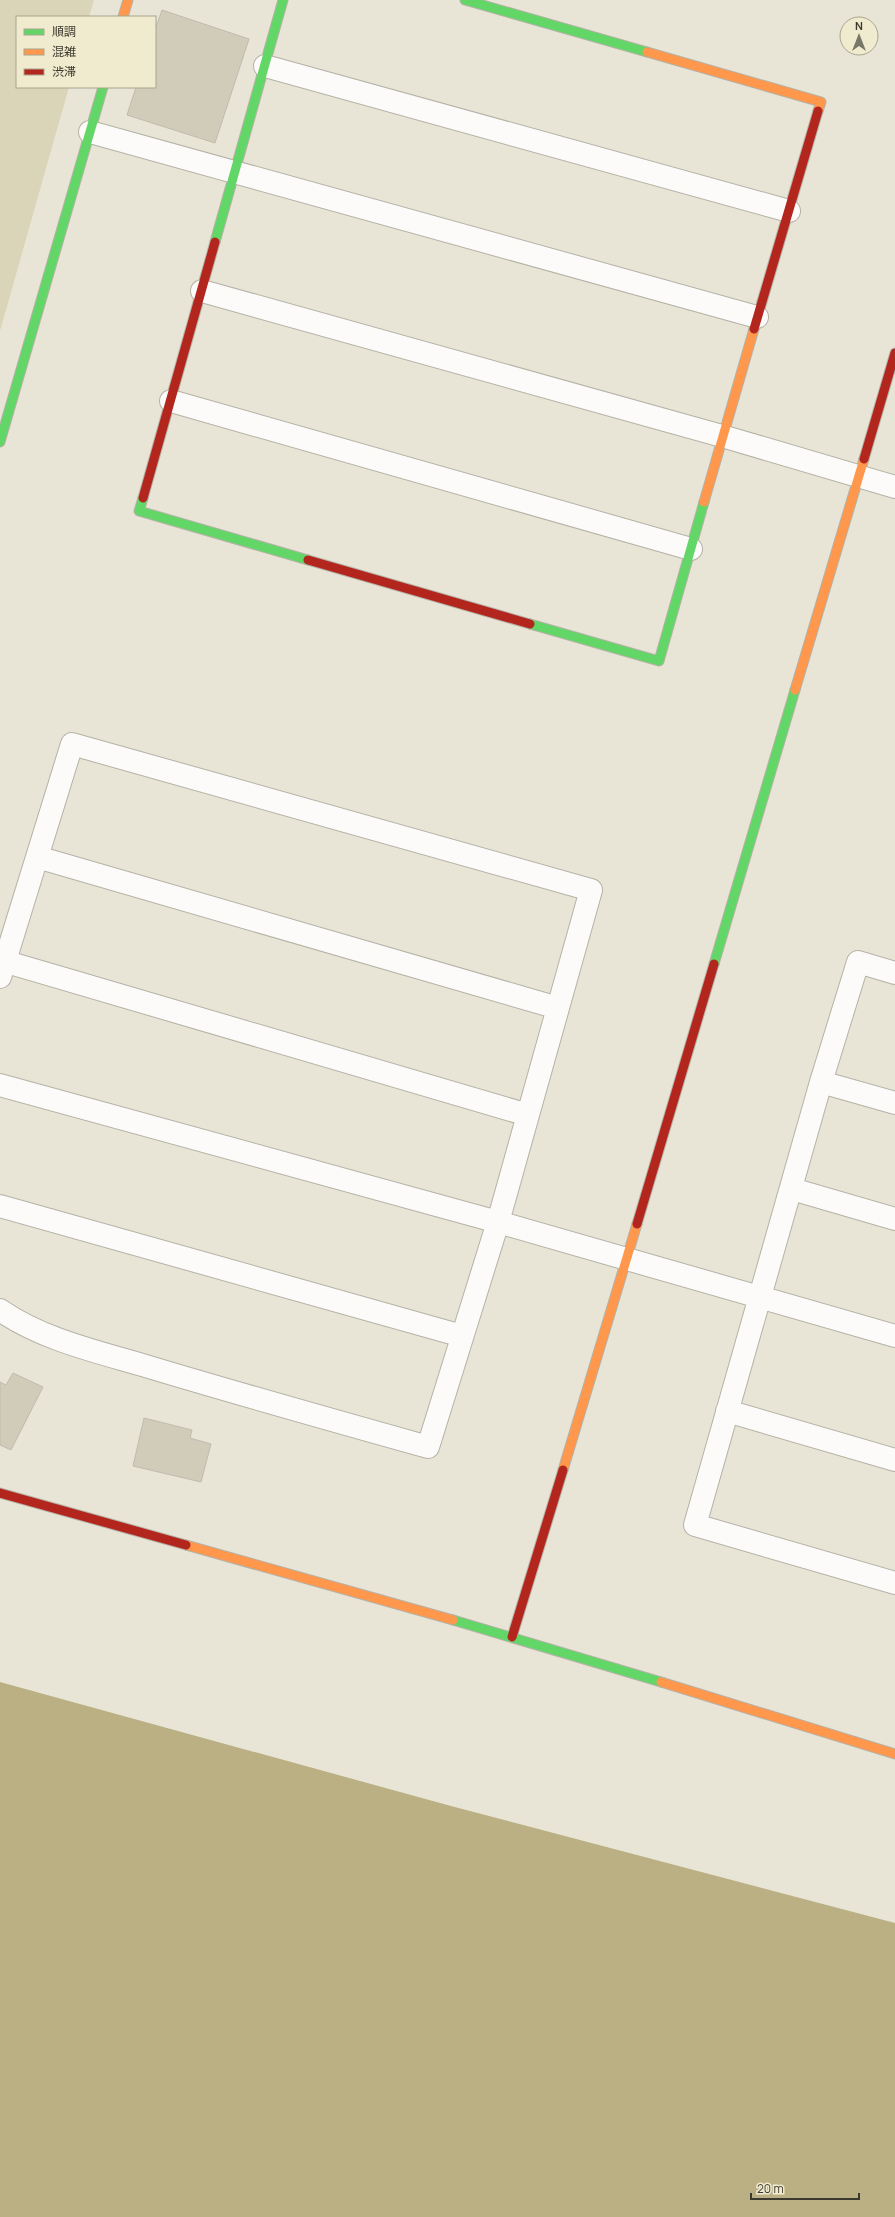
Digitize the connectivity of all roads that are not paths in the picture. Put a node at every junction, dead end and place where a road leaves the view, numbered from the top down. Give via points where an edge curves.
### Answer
1 (128, 0) edge
2 (283, 0) edge
3 (465, 0) edge
4 (123, 16) edge
5 (265, 66) junction
6 (103, 88) edge
7 (90, 132) junction
8 (235, 173) junction
9 (789, 211) junction
10 (202, 291) junction
11 (757, 317) junction
12 (895, 353) edge
13 (171, 401) junction
14 (722, 436) junction
15 (0, 442) edge
16 (860, 477) junction
17 (895, 487) edge
18 (691, 549) junction
19 (37, 857) junction
20 (2, 966) edge
21 (895, 973) edge
22 (558, 1008) junction
23 (821, 1082) junction
24 (0, 1085) edge
25 (895, 1104) edge
26 (528, 1115) junction
27 (792, 1189) junction
28 (0, 1206) edge
29 (895, 1218) edge
30 (498, 1222) junction
31 (627, 1259) junction
32 (760, 1298) junction
33 (0, 1310) edge
34 (462, 1336) junction
35 (895, 1336) edge
36 (727, 1411) junction
37 (895, 1460) edge
38 (0, 1493) edge
39 (895, 1583) edge
40 (512, 1637) junction
41 (895, 1754) edge

1 - 4 street
2 - 5 street
3 - 9 street via 821,102
5 - 8 street
5 - 9 street
6 - 7 street
7 - 8 street
7 - 15 street
8 - 10 street
8 - 11 street
9 - 11 street
10 - 13 street
10 - 14 street
11 - 14 street
12 - 16 street
13 - 18 street
13 - 18 street via 139,511 659,661
14 - 16 street
14 - 18 street
16 - 17 street
16 - 31 street
19 - 20 street
19 - 22 street
19 - 22 street via 72,744 591,890
20 - 26 street
21 - 23 street via 858,962
22 - 26 street
23 - 25 street
23 - 27 street
24 - 30 street
26 - 30 street
27 - 29 street
27 - 32 street
28 - 34 street
30 - 31 street
30 - 34 street
31 - 32 street
31 - 40 street
32 - 35 street
32 - 36 street
33 - 34 street via 25,1326 68,1342 225,1390 428,1447
36 - 37 street
36 - 39 street via 695,1525
38 - 40 street
40 - 41 street

